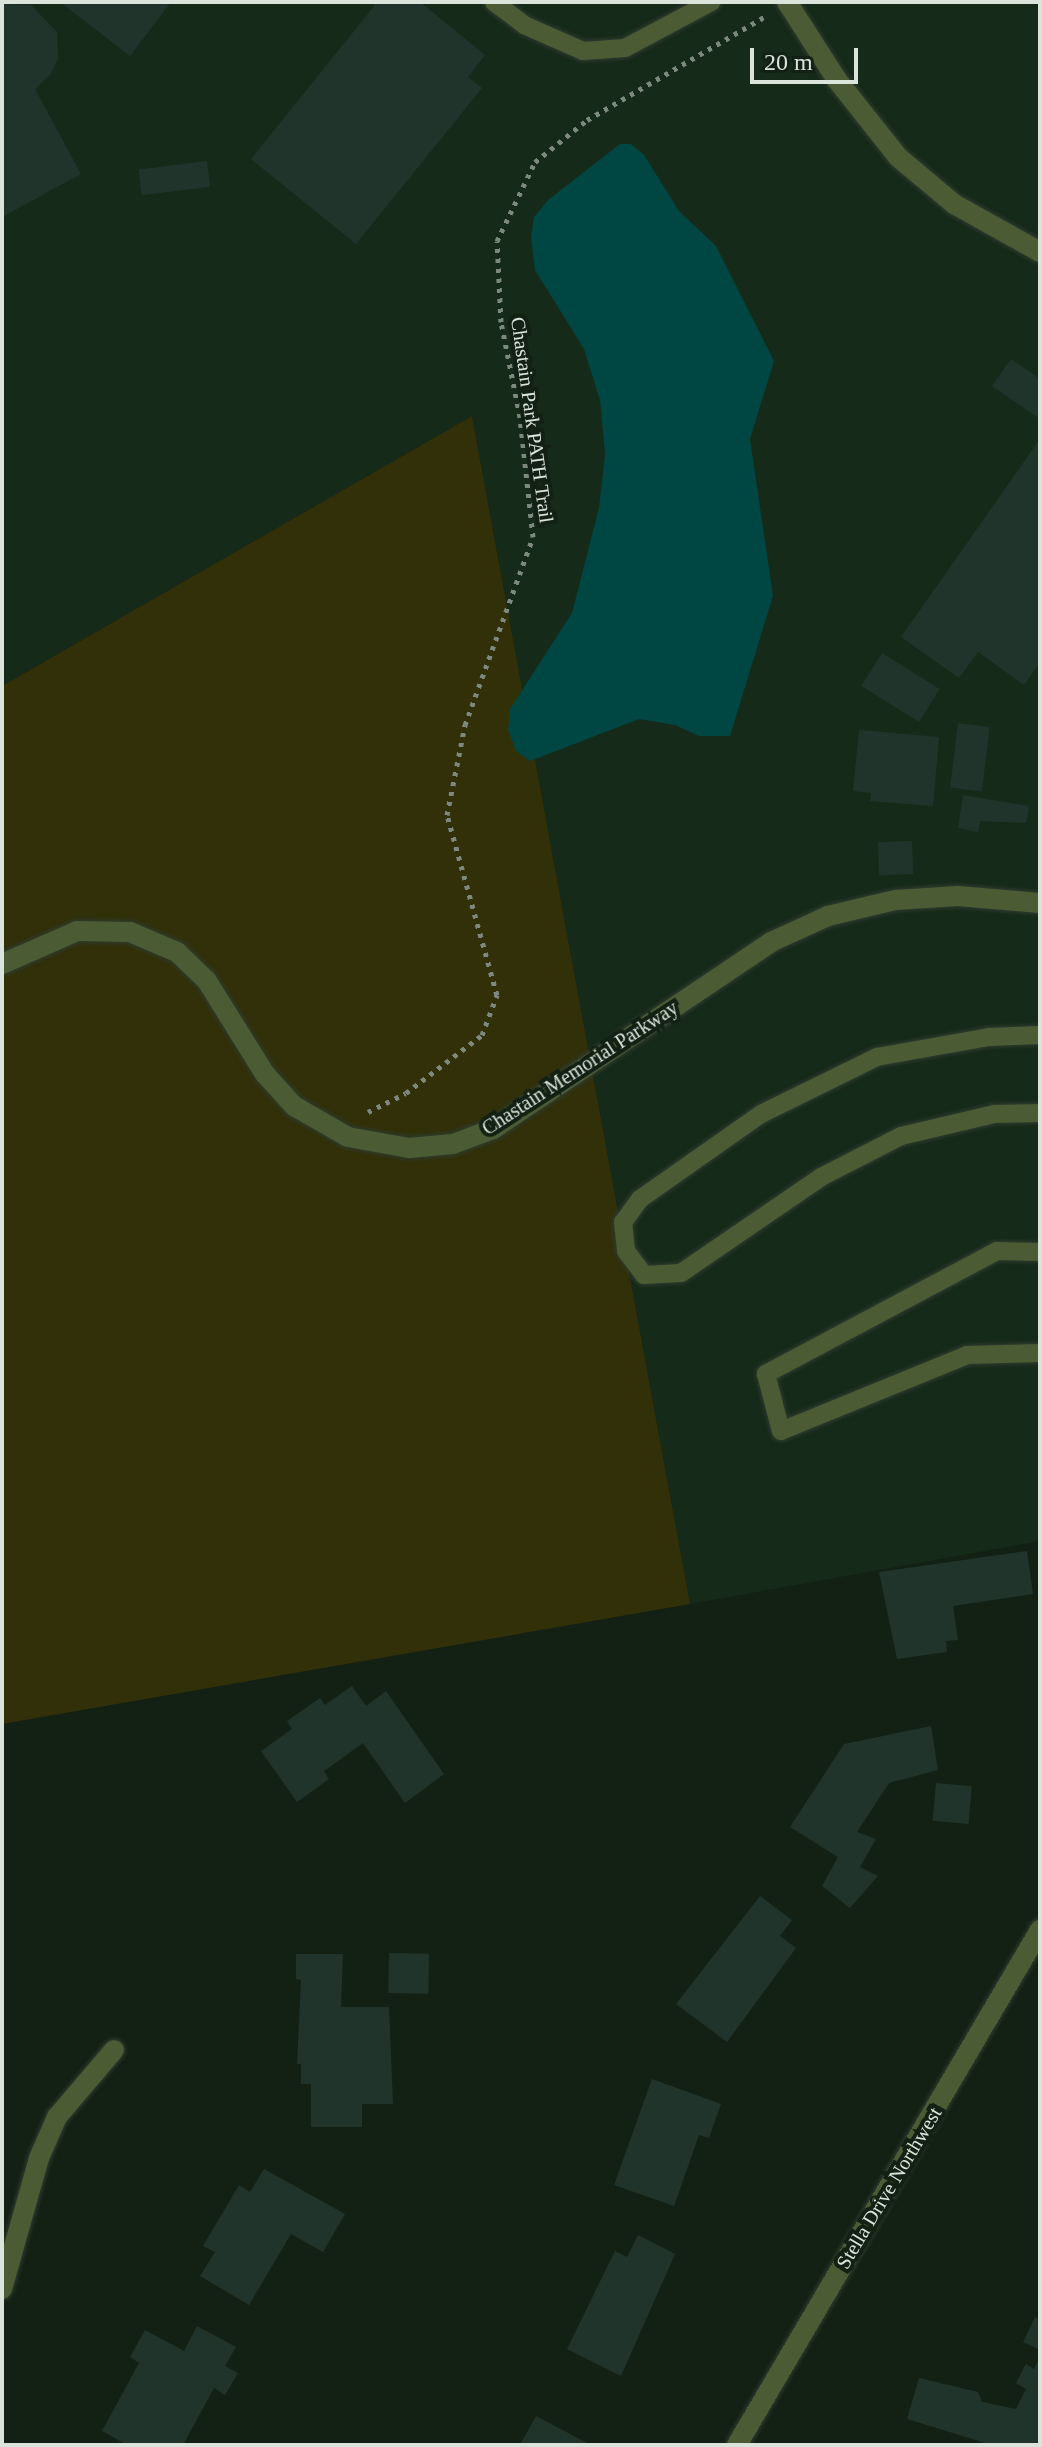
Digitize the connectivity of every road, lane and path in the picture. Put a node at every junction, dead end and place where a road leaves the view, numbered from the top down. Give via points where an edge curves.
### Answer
1 (494, 2) edge
2 (711, 2) edge
3 (788, 3) edge
4 (1040, 252) edge
5 (1040, 903) edge
6 (2, 964) edge
7 (1040, 1035) edge
8 (1040, 1113) edge
9 (335, 1129) junction
10 (1040, 1252) edge
11 (1040, 1353) edge
12 (1040, 1930) edge
13 (114, 2050) dead end
14 (2, 2289) edge
15 (737, 2445) edge

1 - 2 lane via 524,25 583,51 625,48
3 - 4 street via 837,80 898,157 954,204
3 - 9 path, Chastain Park PATH Trail via 649,81 535,162 497,241 501,322 520,417 533,537 465,725 447,815 497,995 482,1035 406,1093
5 - 9 street, Chastain Memorial Parkway via 911,899 828,916 771,942 493,1129 453,1144 409,1148 348,1137
6 - 9 street, Chastain Memorial Parkway via 77,931 130,932 177,952 207,981 265,1074 294,1106
7 - 8 lane via 989,1037 877,1057 761,1114 640,1199 623,1222 626,1251 644,1275 681,1273 821,1177 901,1136 994,1114
10 - 11 lane via 997,1251 766,1374 781,1431 967,1355
12 - 15 street, Stella Drive Northwest
13 - 14 street via 57,2117 39,2158

